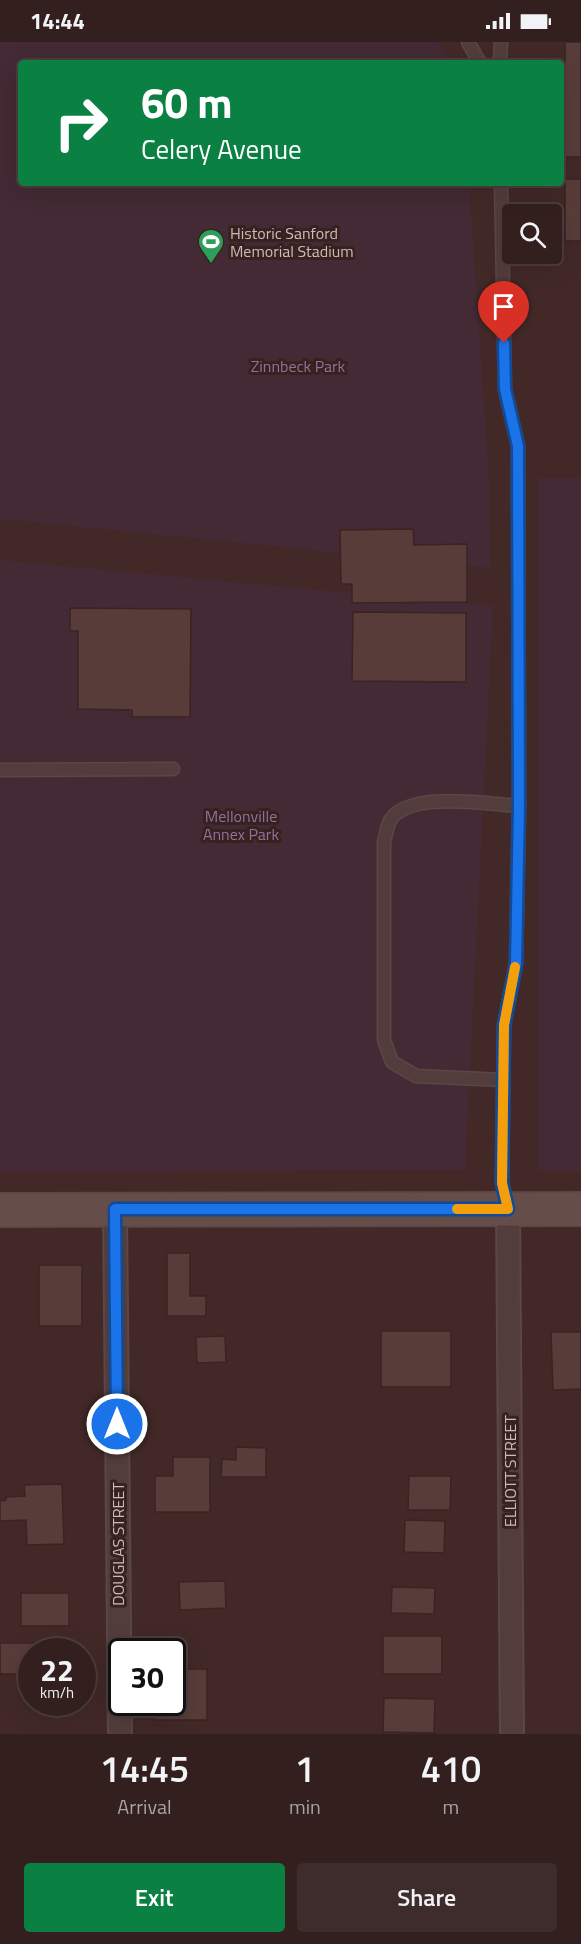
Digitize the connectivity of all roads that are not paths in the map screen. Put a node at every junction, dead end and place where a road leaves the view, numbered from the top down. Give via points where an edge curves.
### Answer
1 (468, 42) edge
2 (501, 42) edge
3 (478, 60) edge
4 (501, 60) edge
5 (501, 186) edge
6 (173, 769) dead end
7 (0, 770) edge
8 (519, 806) junction
9 (503, 1080) junction
10 (115, 1209) junction
11 (508, 1209) junction
12 (581, 1209) edge
13 (0, 1210) edge
14 (120, 1734) edge
15 (512, 1734) edge

1 - 3 lane
2 - 4 lane
5 - 8 lane via 505,389 518,446
6 - 7 lane
8 - 9 lane via 516,964 504,1025
8 - 9 lane via 432,801 402,809 390,820 384,842 384,1040 392,1062 416,1076
9 - 11 lane via 502,1183
10 - 11 main road
10 - 13 main road
10 - 14 street, DOUGLAS STREET
11 - 12 main road
11 - 15 street, ELLIOTT STREET

